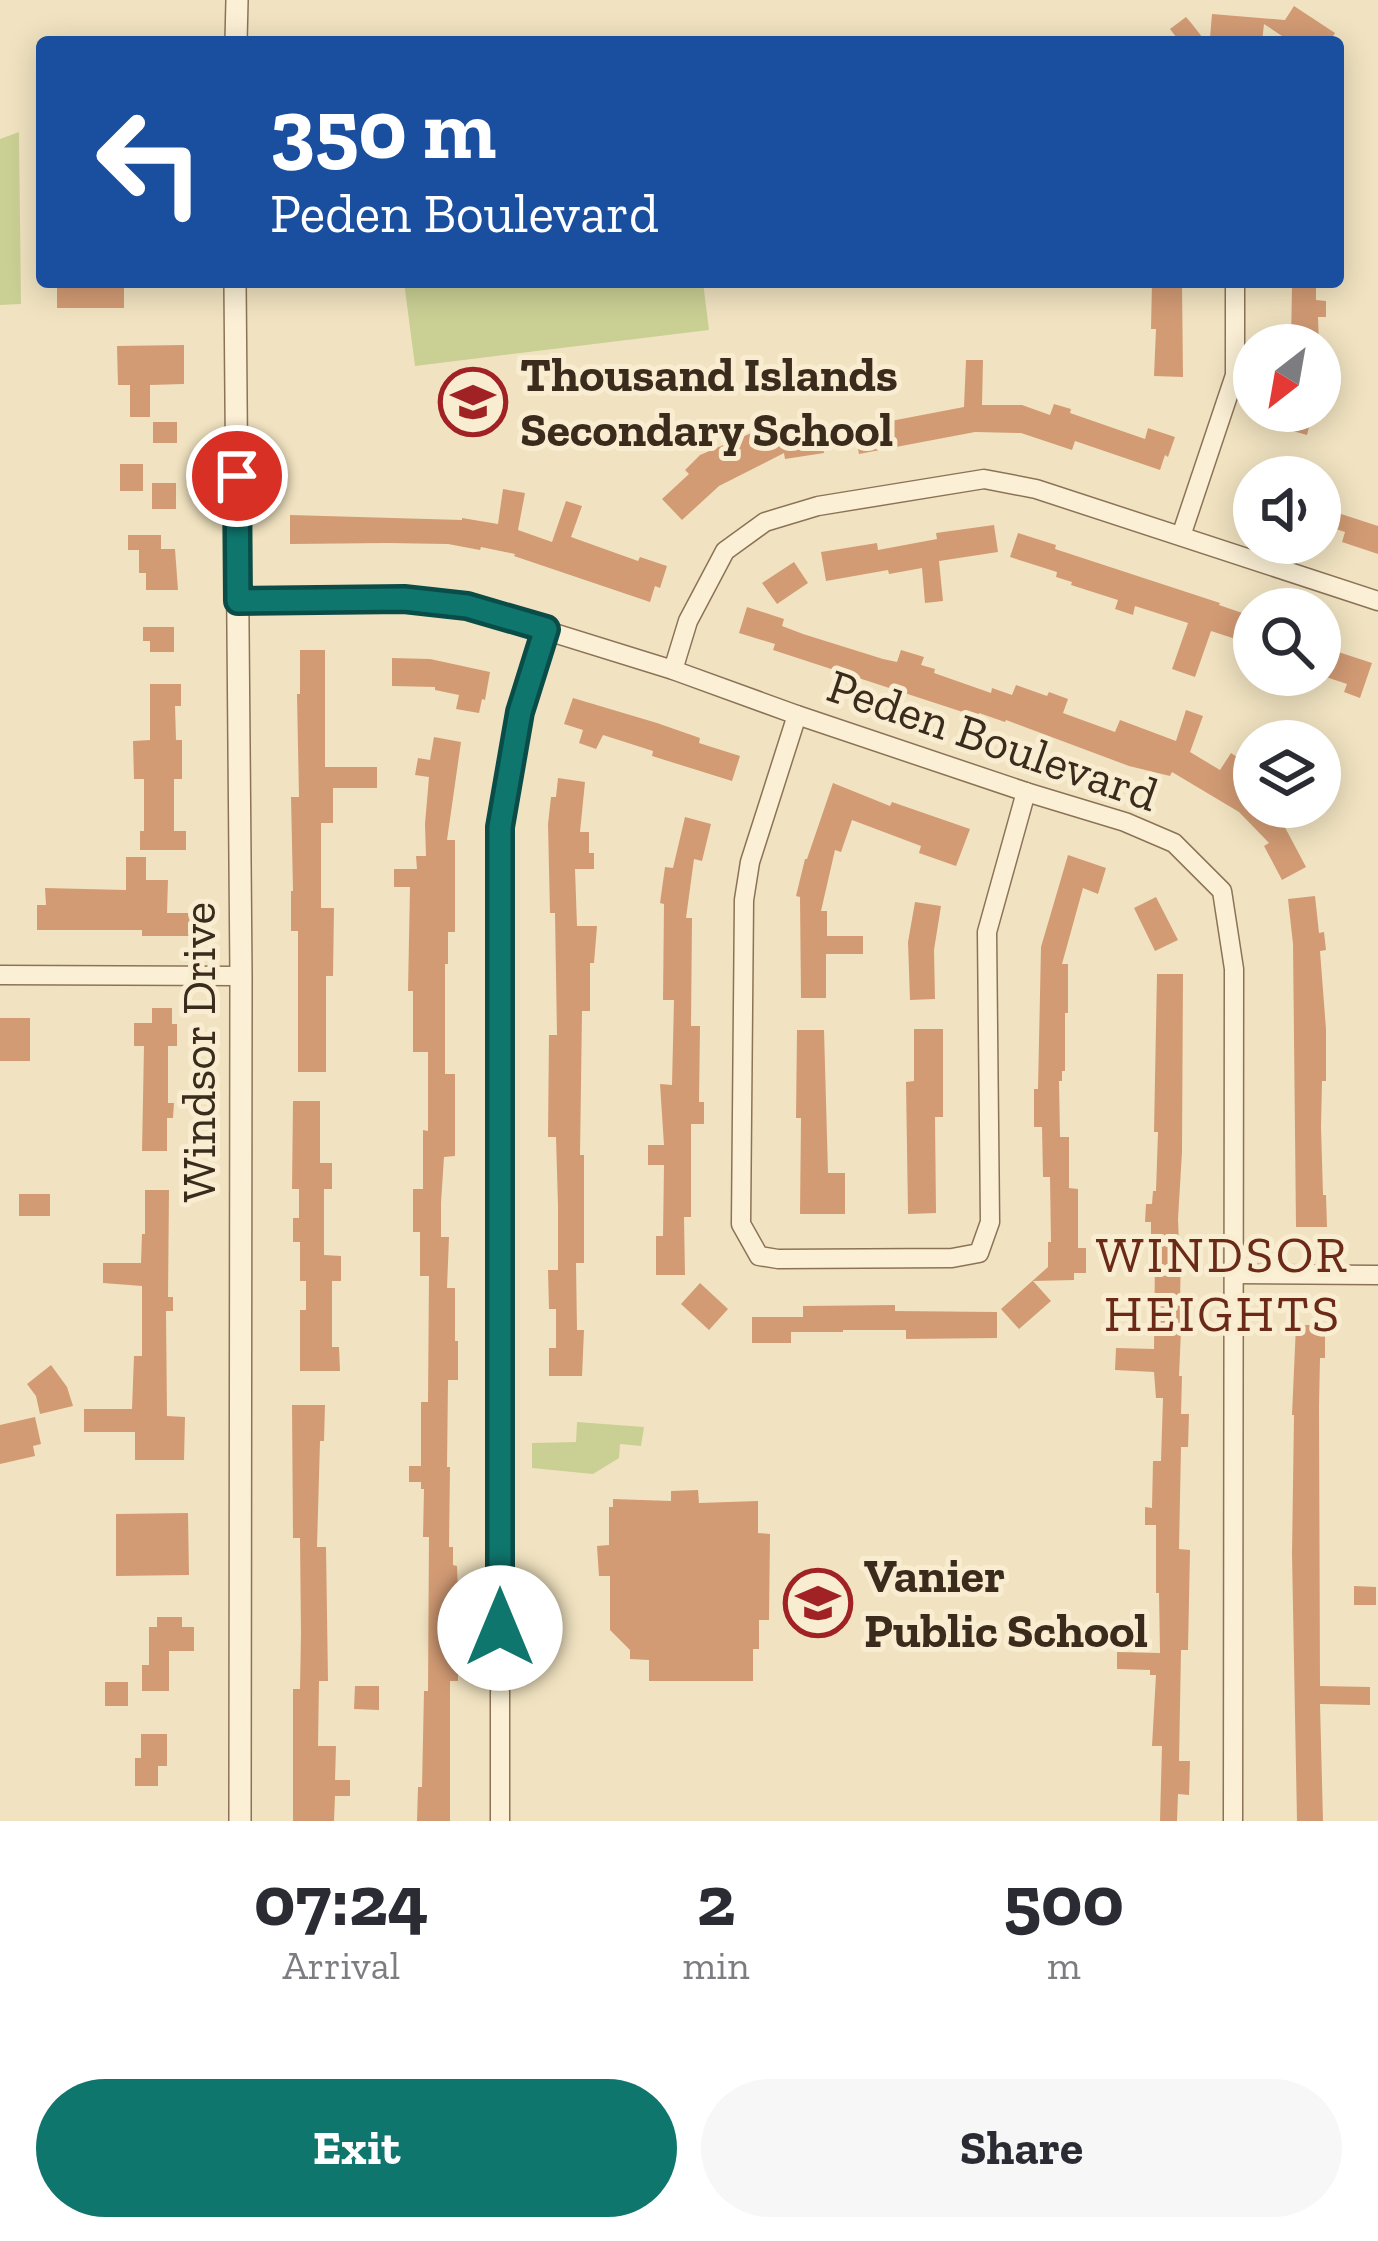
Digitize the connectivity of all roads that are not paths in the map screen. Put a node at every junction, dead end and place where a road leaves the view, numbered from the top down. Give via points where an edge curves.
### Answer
1 (237, 0) edge
2 (236, 36) edge
3 (235, 288) edge
4 (1235, 288) edge
5 (1181, 536) junction
6 (238, 601) junction
7 (1378, 601) edge
8 (546, 629) junction
9 (673, 670) junction
10 (796, 715) junction
11 (1026, 792) junction
12 (0, 975) edge
13 (241, 976) junction
14 (1235, 1274) junction
15 (1378, 1275) edge
16 (240, 1821) edge
17 (500, 1821) edge
18 (1233, 1821) edge

1 - 2 street
3 - 6 street, Windsor Drive
4 - 5 street via 1234,375
5 - 7 street
5 - 9 street via 984,479 818,506 765,522 725,551
6 - 8 street, Peden Boulevard via 404,599 467,606
6 - 13 street, Windsor Drive
8 - 9 street, Peden Boulevard
8 - 17 street via 520,712 500,827
9 - 10 street, Peden Boulevard
10 - 11 street, Peden Boulevard
10 - 11 street via 744,900 741,1224 759,1256 979,1253 990,1222 987,932
11 - 14 street, Peden Boulevard via 1174,843 1222,891 1234,969
12 - 13 street
13 - 16 street, Windsor Drive
14 - 15 street
14 - 18 street, Peden Boulevard

